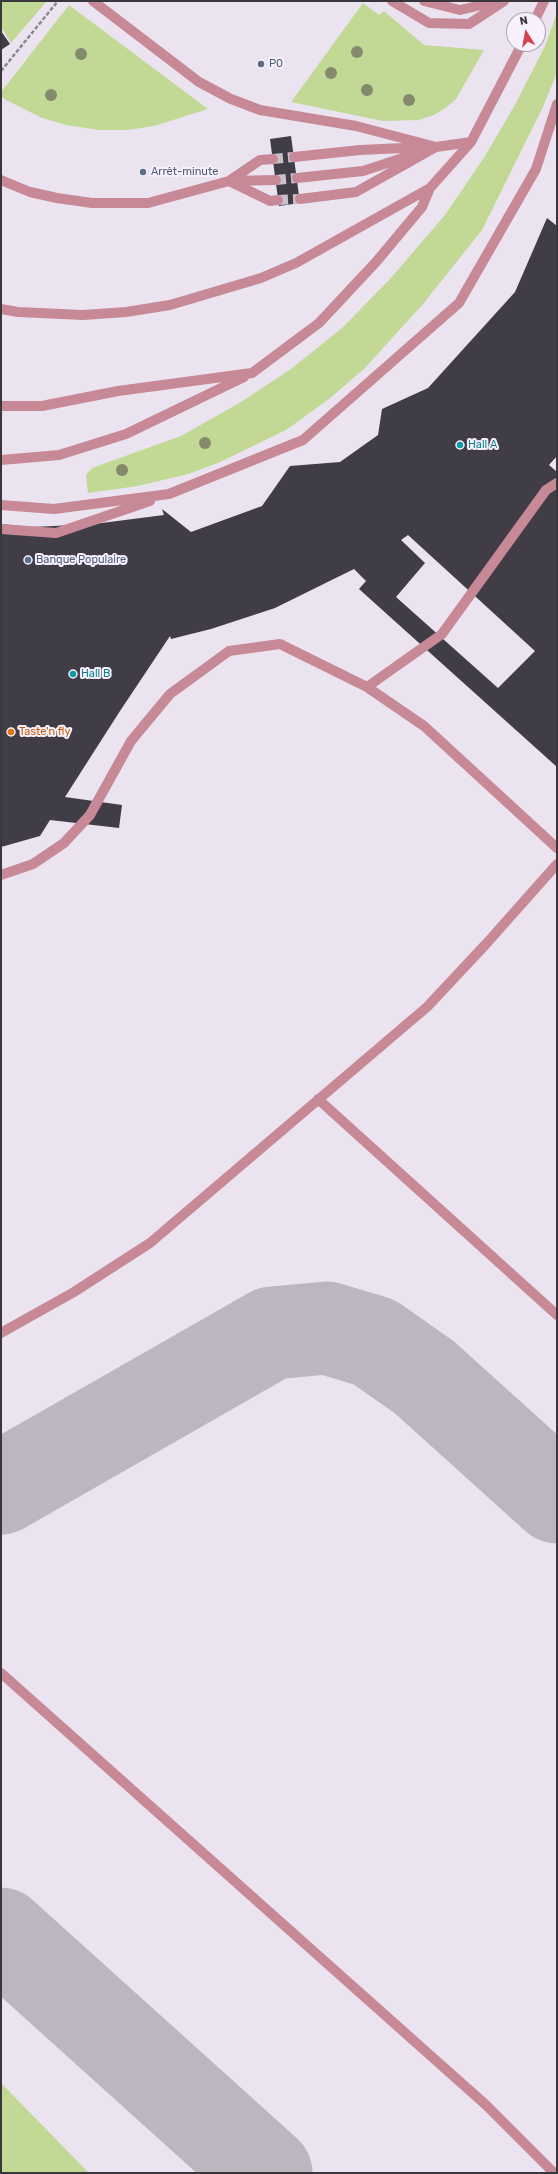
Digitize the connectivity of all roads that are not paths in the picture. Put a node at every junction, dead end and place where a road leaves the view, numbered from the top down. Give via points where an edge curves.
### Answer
1 (93, 1) edge
2 (392, 1) edge
3 (424, 1) edge
4 (502, 1) edge
5 (544, 1) edge
6 (539, 12) edge
7 (518, 52) edge
8 (557, 104) edge
9 (471, 142) junction
10 (436, 147) junction
11 (294, 157) tunnel mouth
12 (273, 159) tunnel mouth
13 (297, 178) tunnel mouth
14 (1, 180) edge
15 (276, 180) tunnel mouth
16 (229, 181) junction
17 (430, 188) junction
18 (300, 198) tunnel mouth
19 (278, 200) tunnel mouth
20 (1, 309) edge
21 (252, 373) junction
22 (1, 406) edge
23 (1, 460) edge
24 (557, 483) edge
25 (169, 494) junction
26 (1, 505) edge
27 (1, 529) edge
28 (367, 687) junction
29 (557, 848) edge
30 (557, 864) edge
31 (1, 875) edge
32 (318, 1100) junction
33 (557, 1315) edge
34 (1, 1333) edge
35 (1, 1673) edge
36 (554, 2173) edge

1 - 10 street via 199,82 231,99 260,110 356,126
2 - 4 street via 428,23 469,24
3 - 4 street via 460,10
5 - 6 street
7 - 9 street
8 - 25 street via 536,169 459,303 303,440
9 - 10 street
9 - 17 street
10 - 11 street via 360,150
10 - 13 street via 363,171
10 - 18 street via 356,192
12 - 16 street via 260,160
14 - 16 street via 30,192 92,203 148,203
15 - 16 street
16 - 19 street via 270,201
17 - 20 street via 296,263 212,294 170,305 90,315
17 - 21 street via 422,207 376,262 319,323
21 - 22 street via 118,390 42,406
21 - 23 street via 126,434 59,455
24 - 28 street via 546,490 442,634
25 - 26 street via 54,509
25 - 27 street via 56,533
28 - 29 street via 424,726
28 - 31 street via 280,644 229,651 170,694 131,741 90,815 64,843 33,864
30 - 32 street via 427,1007
32 - 33 street
32 - 34 street via 150,1242 74,1292
35 - 36 street via 486,2105

